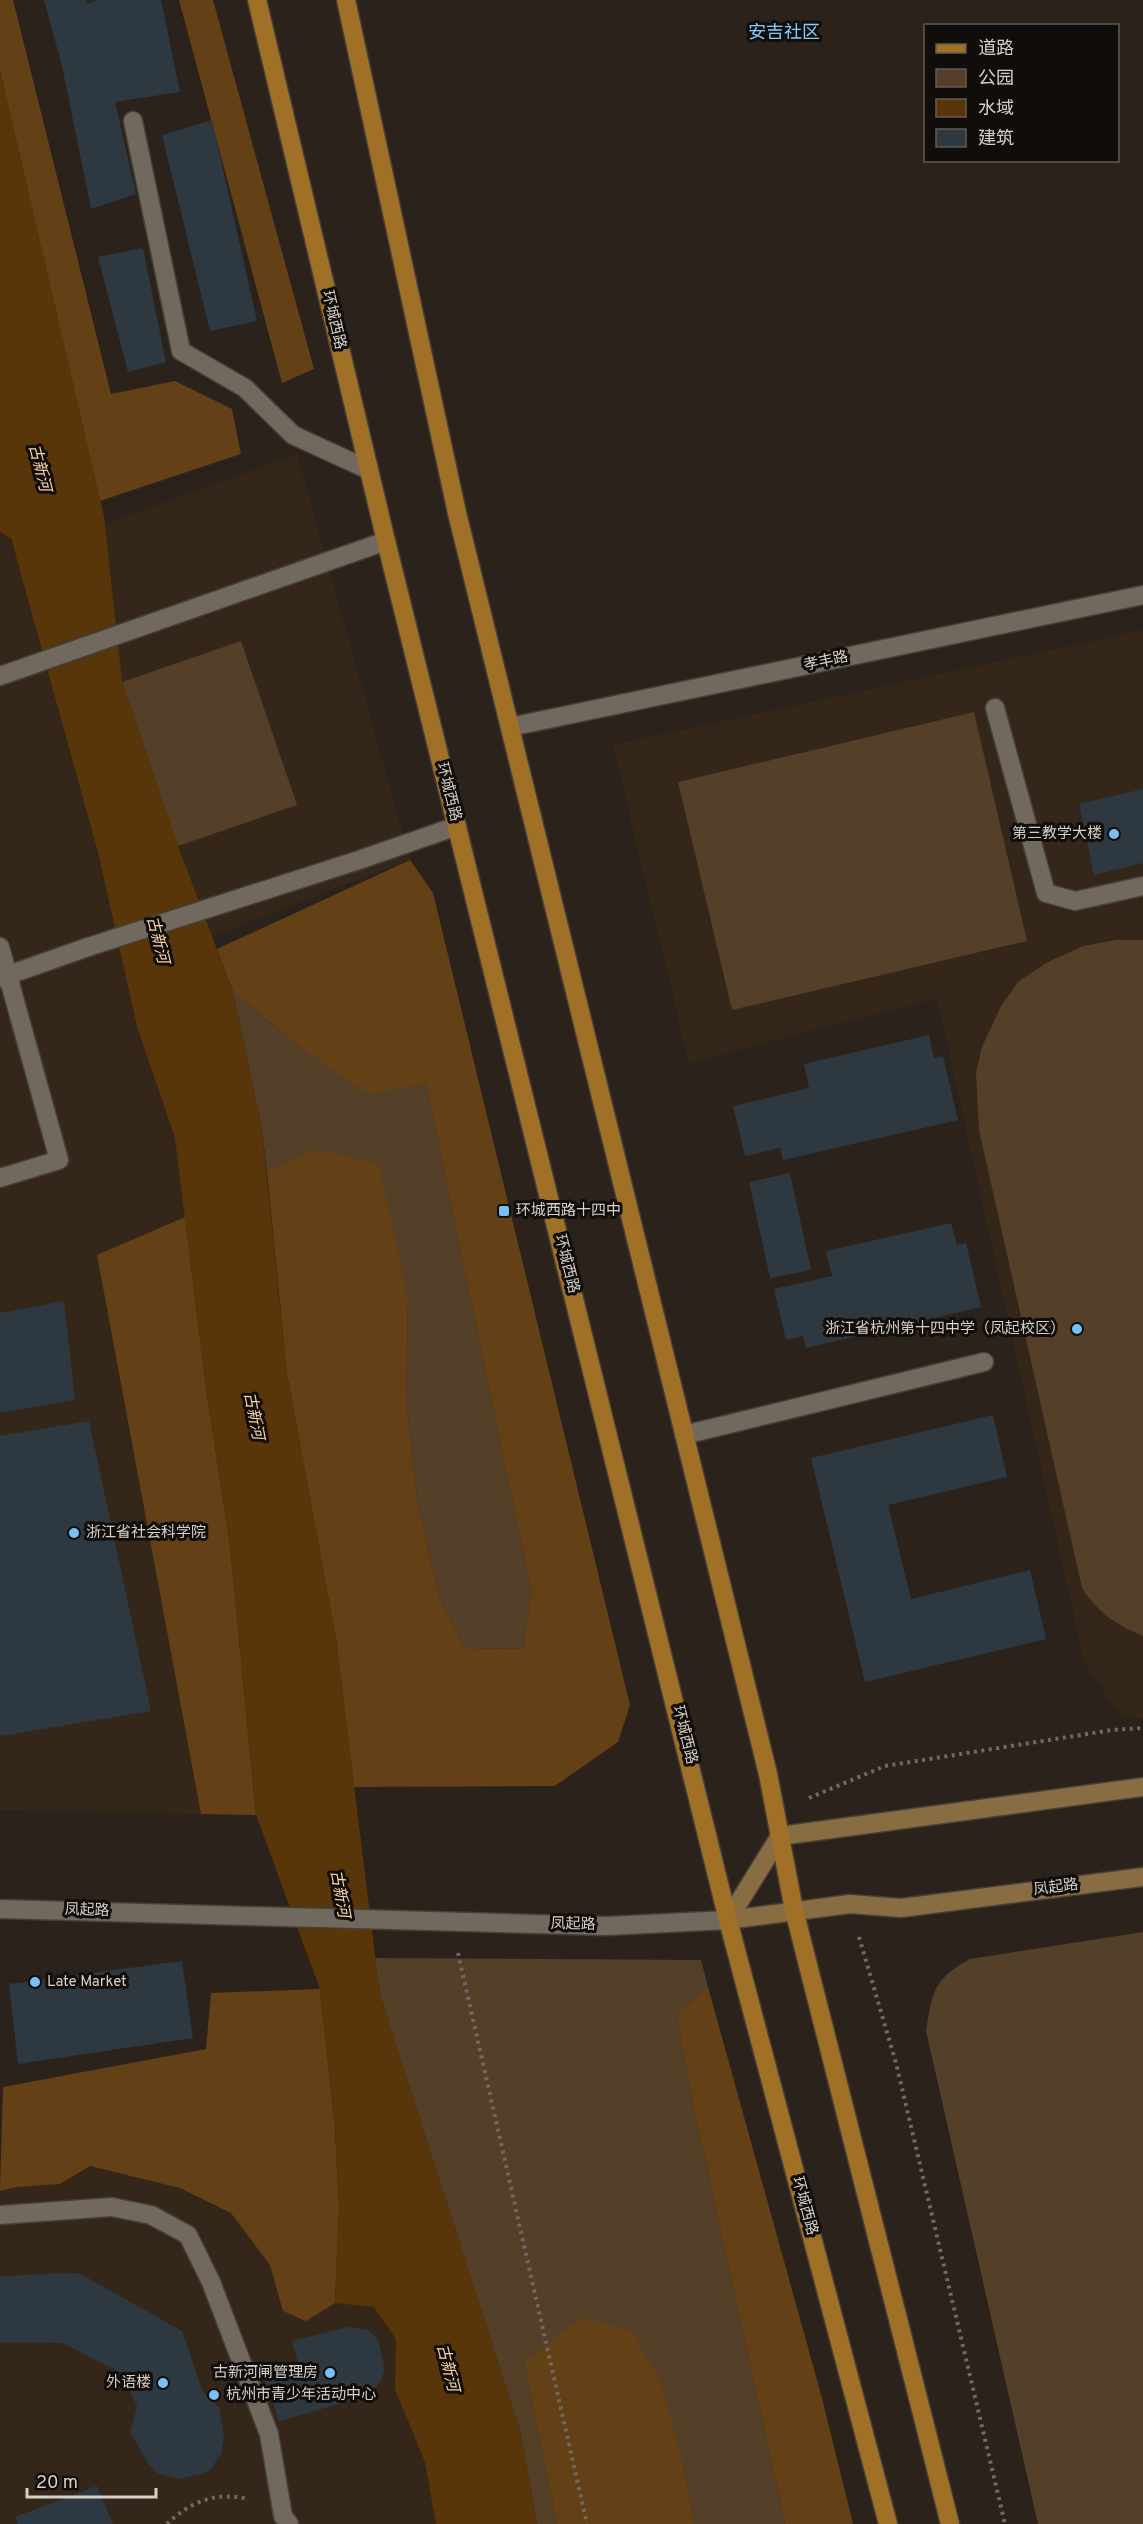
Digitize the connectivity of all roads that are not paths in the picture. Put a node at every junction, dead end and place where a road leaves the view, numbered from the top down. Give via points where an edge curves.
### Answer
1 (257, 0) edge
2 (346, 0) edge
3 (132, 121) dead end
4 (369, 470) junction
5 (386, 541) junction
6 (1143, 595) edge
7 (0, 676) edge
8 (994, 708) dead end
9 (510, 727) junction
10 (457, 826) junction
11 (1143, 886) edge
12 (0, 947) edge
13 (4, 977) edge
14 (0, 1178) edge
15 (984, 1362) dead end
16 (684, 1435) junction
17 (1143, 1787) edge
18 (780, 1836) junction
19 (1143, 1877) edge
20 (0, 1909) edge
21 (794, 1910) junction
22 (728, 1920) junction
23 (0, 2216) edge
24 (286, 2520) edge
25 (888, 2524) edge
26 (950, 2524) edge

1 - 4 main road, 环城西路
2 - 9 main road via 457,513
3 - 4 street via 181,351 245,388 293,435
4 - 5 main road, 环城西路
5 - 7 street
5 - 10 main road, 环城西路
6 - 9 street, 孝丰路
8 - 11 street via 1046,893 1075,901
9 - 16 main road
10 - 13 street
10 - 22 main road, 环城西路
12 - 13 street
13 - 14 street via 59,1160
15 - 16 street
16 - 18 main road
17 - 18 main road
18 - 21 main road
18 - 22 main road
19 - 21 main road, 凤起路 via 902,1908 850,1904
20 - 22 street, 凤起路 via 606,1926
21 - 22 main road, 凤起路
21 - 26 main road
22 - 25 main road, 环城西路
23 - 24 street via 112,2207 151,2215 188,2235 211,2282 269,2434

